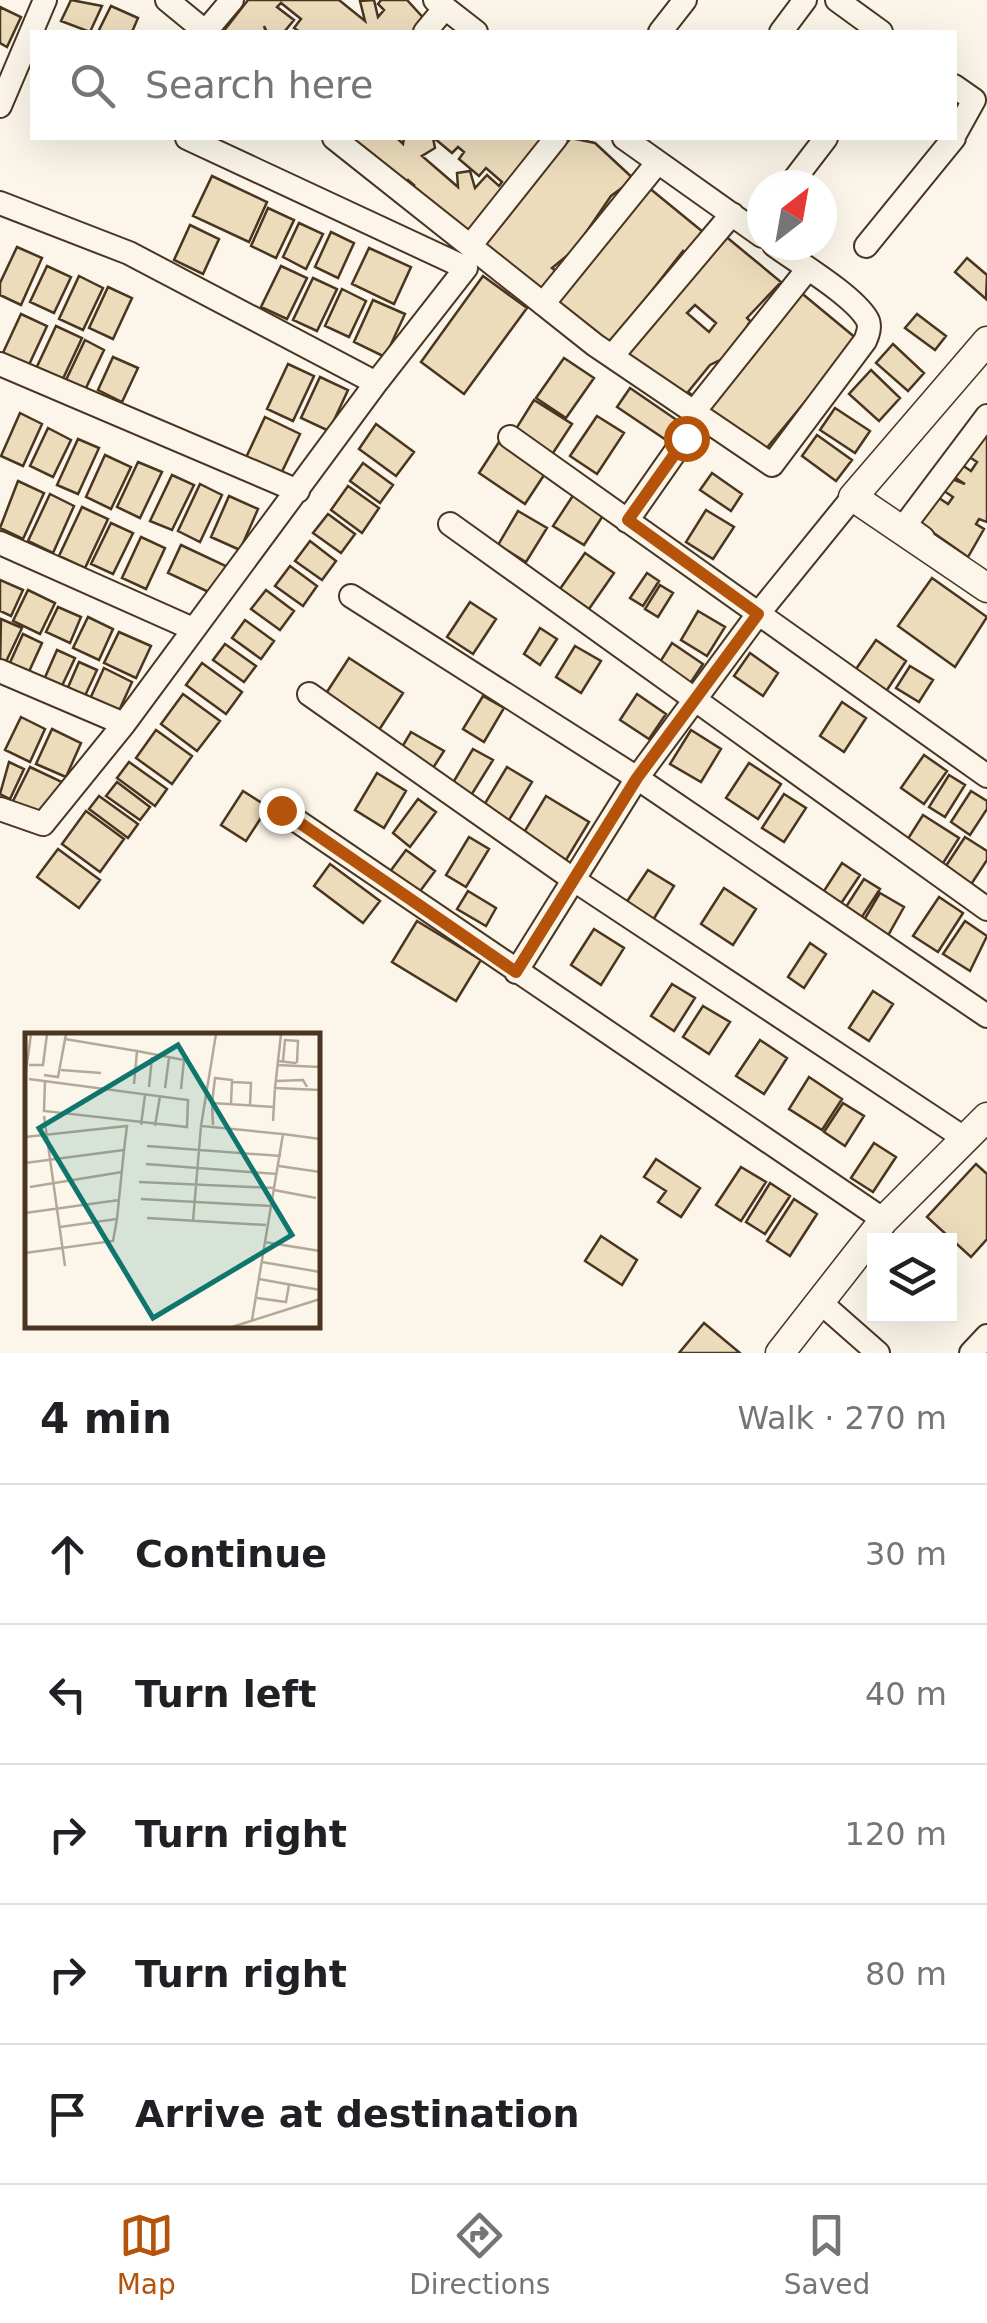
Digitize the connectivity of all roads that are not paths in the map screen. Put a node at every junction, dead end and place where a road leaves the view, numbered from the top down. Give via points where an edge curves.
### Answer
1 (45, 0) edge
2 (167, 0) edge
3 (232, 0) edge
4 (685, 0) edge
5 (805, 0) edge
6 (837, 0) edge
7 (440, 4) edge
8 (31, 30) edge
9 (204, 30) edge
10 (208, 30) edge
11 (426, 30) edge
12 (473, 30) edge
13 (662, 30) edge
14 (782, 30) edge
15 (879, 30) edge
16 (30, 31) edge
17 (17, 58) edge
18 (957, 88) edge
19 (0, 106) edge
20 (957, 131) edge
21 (190, 140) edge
22 (339, 140) edge
23 (554, 140) edge
24 (627, 140) edge
25 (824, 140) edge
26 (952, 140) edge
27 (658, 162) junction
28 (801, 170) edge
29 (0, 203) edge
30 (732, 214) junction
31 (747, 225) edge
32 (470, 246) junction
33 (866, 246) dead end
34 (794, 260) edge
35 (807, 270) junction
36 (543, 304) junction
37 (987, 341) edge
38 (613, 356) junction
39 (0, 364) edge
40 (376, 383) junction
41 (693, 413) junction
42 (986, 414) edge
43 (510, 437) dead end
44 (686, 438) dead end
45 (298, 491) junction
46 (853, 497) junction
47 (628, 520) junction
48 (450, 524) dead end
49 (0, 543) edge
50 (987, 580) edge
51 (987, 588) edge
52 (351, 596) dead end
53 (758, 614) junction
54 (194, 629) junction
55 (0, 671) edge
56 (309, 694) dead end
57 (696, 696) junction
58 (124, 724) junction
59 (987, 776) edge
60 (637, 778) junction
61 (0, 810) edge
62 (281, 810) dead end
63 (574, 880) junction
64 (987, 909) edge
65 (516, 972) junction
66 (987, 1016) edge
67 (987, 1117) edge
68 (967, 1140) junction
69 (884, 1220) junction
70 (820, 1302) junction
71 (987, 1336) edge
72 (780, 1353) edge
73 (878, 1353) edge
74 (971, 1353) edge

1 - 8 street
2 - 9 street
3 - 10 street
4 - 13 street
5 - 14 street
6 - 15 street
7 - 11 street
7 - 12 street
16 - 17 street
17 - 19 street
18 - 20 street via 974,100
21 - 40 street via 466,268
22 - 32 street
23 - 32 street
24 - 27 street
25 - 28 street
26 - 33 street
27 - 30 street
27 - 36 street
29 - 40 street via 129,253
30 - 31 street
30 - 38 street
32 - 36 street
34 - 35 street
35 - 41 street
35 - 41 street via 855,306 869,329 778,463 762,461
36 - 38 street
37 - 46 street
38 - 41 street
39 - 45 street
40 - 45 street
42 - 50 street via 905,525
43 - 47 street
44 - 47 street
45 - 54 street
46 - 51 street
46 - 53 street
47 - 53 street
48 - 57 street
49 - 54 street
52 - 60 street
53 - 57 street
53 - 59 street
54 - 58 street
55 - 58 street
56 - 63 street
57 - 60 street
57 - 64 street
58 - 61 street via 43,824
60 - 63 street
60 - 66 street
62 - 65 street
63 - 65 street
63 - 68 street
65 - 69 street
67 - 68 street
68 - 69 street
69 - 70 street
70 - 72 street
70 - 73 street
71 - 74 street

